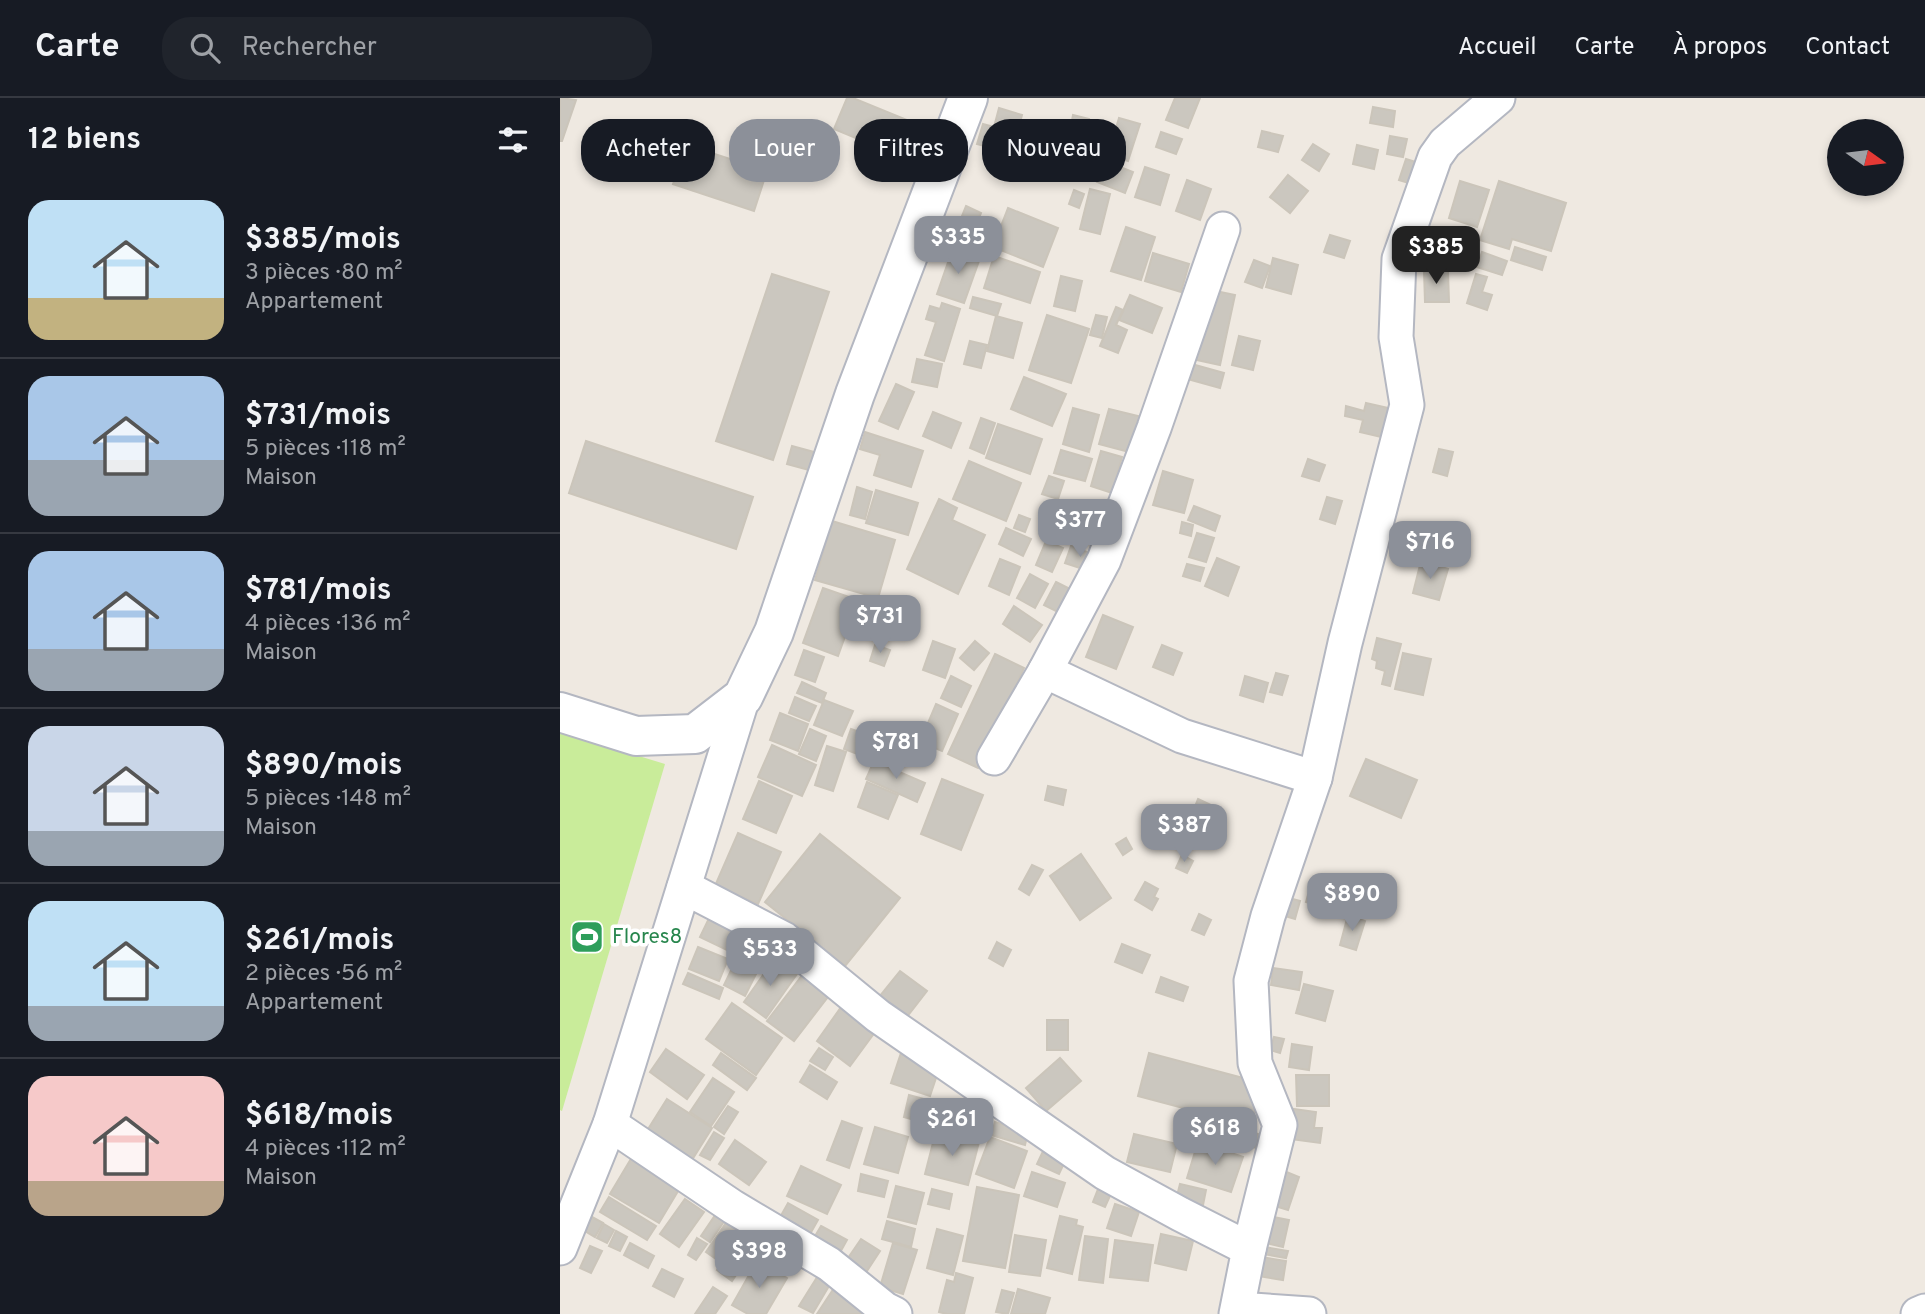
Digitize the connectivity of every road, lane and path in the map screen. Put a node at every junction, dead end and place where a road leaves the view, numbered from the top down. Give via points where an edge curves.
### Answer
1 (968, 98) edge
2 (1498, 98) edge
3 (1223, 229) dead end
4 (1045, 671) junction
5 (743, 697) junction
6 (560, 712) edge
7 (994, 758) dead end
8 (1315, 778) junction
9 (684, 887) junction
10 (610, 1124) junction
11 (560, 1248) edge
12 (1249, 1249) junction
13 (1925, 1311) edge
14 (1237, 1312) edge
15 (895, 1314) edge
16 (1309, 1314) edge
17 (1918, 1314) edge

1 - 5 street via 855,394 775,632
2 - 8 street via 1435,157 1399,259 1395,337 1407,405
3 - 4 street via 1104,560
4 - 7 street
4 - 8 street via 1182,736
5 - 6 street via 695,734 636,736
5 - 9 street
8 - 12 street via 1251,981 1255,1063 1280,1125
9 - 10 street
9 - 12 street via 784,939 878,1016 1105,1173
10 - 11 street
10 - 15 street via 733,1207 829,1264
12 - 14 street
13 - 17 street
14 - 16 street

